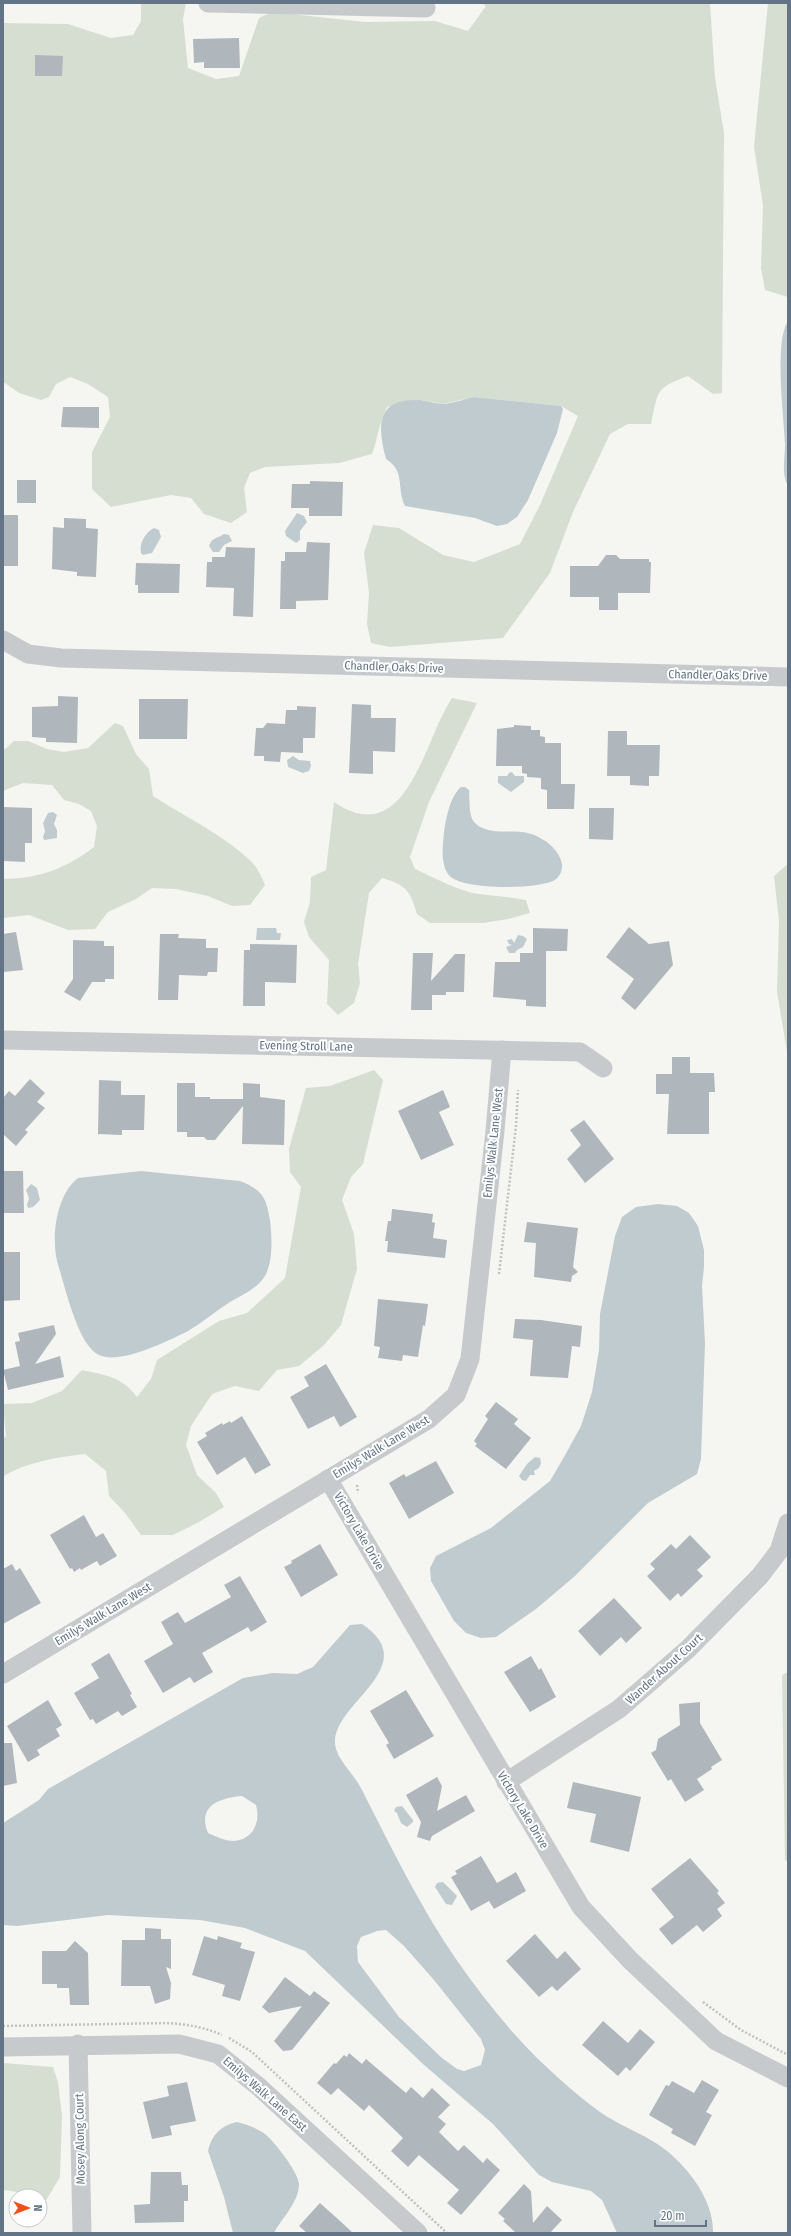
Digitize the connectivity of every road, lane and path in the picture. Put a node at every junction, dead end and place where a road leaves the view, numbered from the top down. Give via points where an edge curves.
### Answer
1 (208, 3) edge
2 (426, 8) dead end
3 (3, 640) edge
4 (788, 677) edge
5 (3, 1040) edge
6 (502, 1050) junction
7 (603, 1068) dead end
8 (518, 1089) dead end
9 (499, 1277) dead end
10 (360, 1482) dead end
11 (332, 1485) junction
12 (357, 1485) junction
13 (361, 1500) dead end
14 (788, 1523) edge
15 (3, 1674) edge
16 (506, 1782) junction
17 (698, 1998) dead end
18 (78, 2044) junction
19 (3, 2047) edge
20 (788, 2056) edge
21 (788, 2078) edge
22 (82, 2233) edge
23 (418, 2233) edge

1 - 2 street
3 - 4 street, Chandler Oaks Drive via 28,654 61,658
5 - 6 street, Evening Stroll Lane
6 - 7 street, Evening Stroll Lane via 580,1052
6 - 11 street, Emilys Walk Lane West via 470,1359 456,1396 429,1419
8 - 9 path
10 - 12 path
11 - 12 path
11 - 15 street, Emilys Walk Lane West
11 - 16 street, Victory Lake Drive
12 - 13 path
14 - 16 street, Wander About Court via 779,1551 760,1576 688,1649 619,1709
16 - 21 street, Victory Lake Drive via 581,1907 630,1960 716,2041
17 - 20 path via 741,2030
18 - 19 street, Emilys Walk Lane East
18 - 22 street, Mosey Along Court
18 - 23 street, Emilys Walk Lane East via 179,2044 218,2054 258,2086

